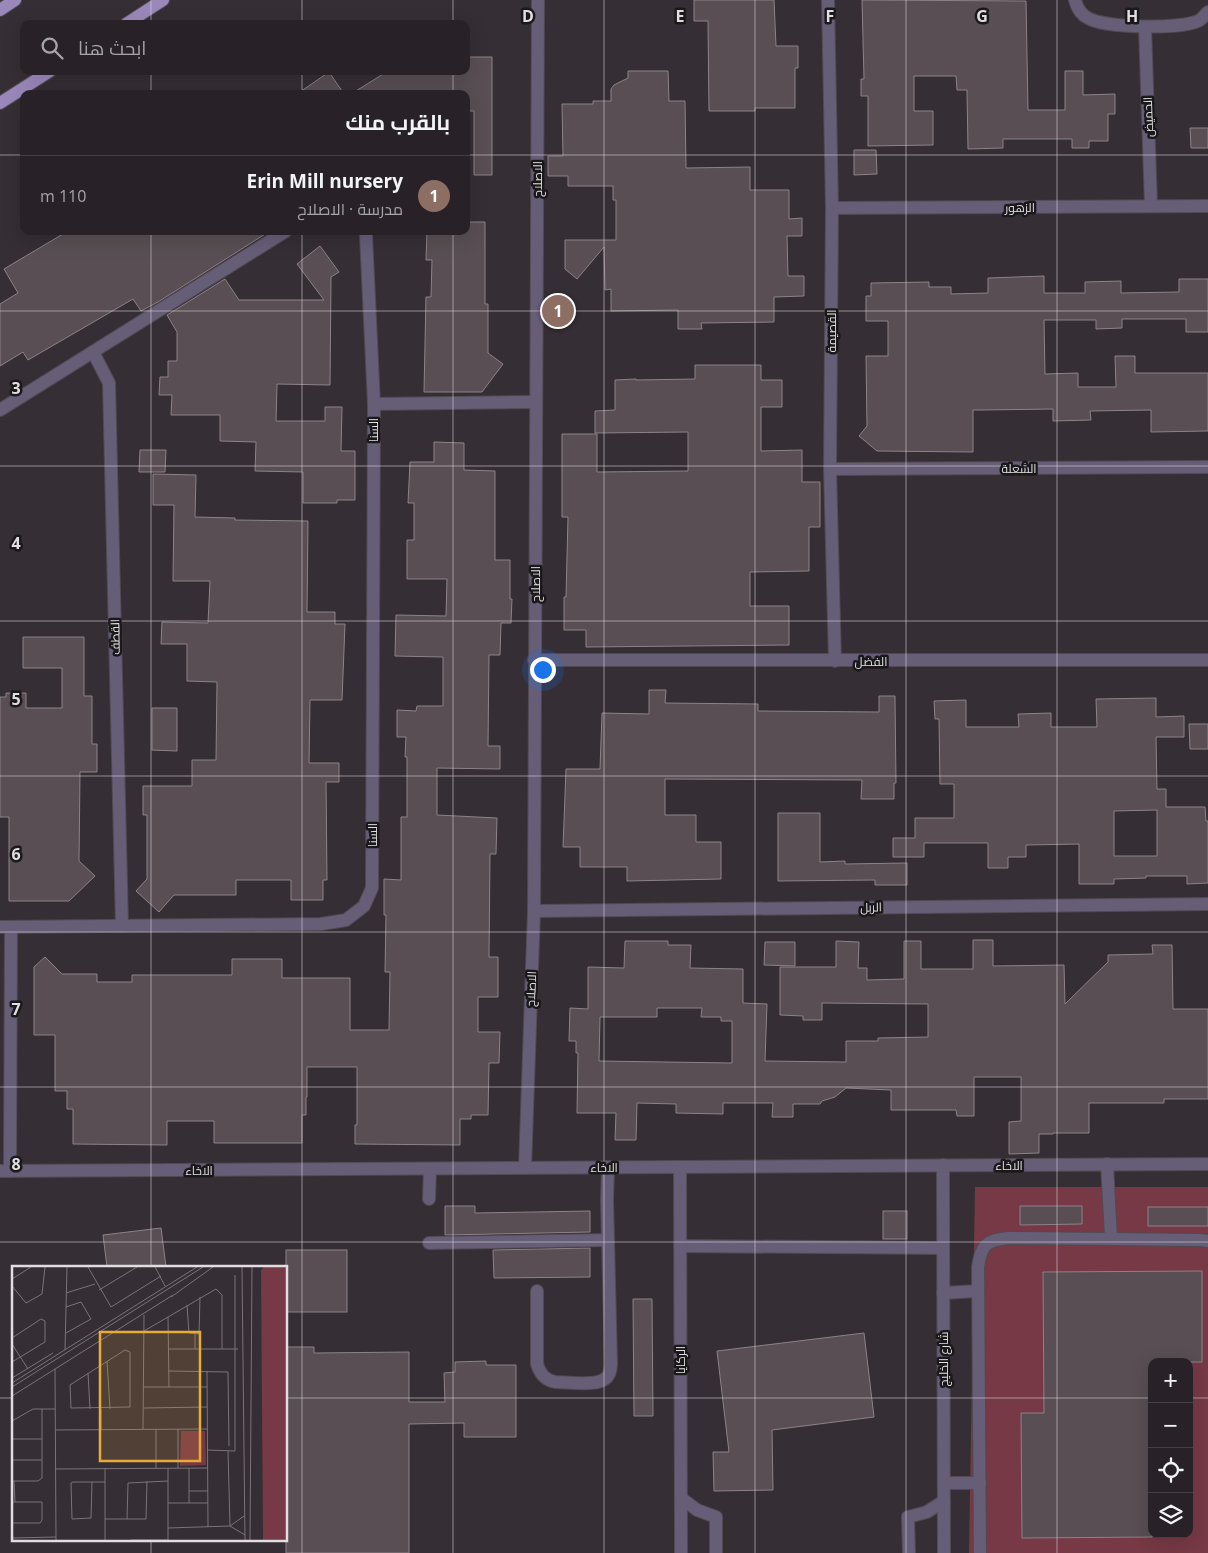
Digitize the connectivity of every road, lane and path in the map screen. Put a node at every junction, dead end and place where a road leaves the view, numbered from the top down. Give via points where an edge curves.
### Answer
1 (15, 0) edge
2 (163, 0) edge
3 (538, 0) edge
4 (828, 0) edge
5 (1075, 0) edge
6 (0, 10) edge
7 (1208, 12) edge
8 (132, 20) edge
9 (1145, 27) junction
10 (44, 75) edge
11 (20, 90) edge
12 (20, 90) edge
13 (0, 103) edge
14 (1151, 206) junction
15 (1208, 206) edge
16 (832, 208) junction
17 (280, 235) edge
18 (366, 235) edge
19 (92, 352) junction
20 (536, 402) junction
21 (374, 404) junction
22 (0, 410) edge
23 (1208, 467) edge
24 (830, 469) junction
25 (534, 660) junction
26 (1208, 660) edge
27 (835, 661) junction
28 (1208, 904) edge
29 (534, 911) junction
30 (122, 926) junction
31 (6, 927) edge
32 (1107, 1164) junction
33 (1208, 1164) edge
34 (942, 1165) junction
35 (608, 1167) junction
36 (680, 1167) junction
37 (525, 1168) junction
38 (430, 1169) junction
39 (5, 1171) edge
40 (429, 1199) dead end
41 (1111, 1238) junction
42 (608, 1240) junction
43 (1208, 1241) edge
44 (429, 1243) dead end
45 (680, 1246) junction
46 (943, 1248) junction
47 (537, 1291) dead end
48 (978, 1291) junction
49 (943, 1292) junction
50 (944, 1483) junction
51 (980, 1483) junction
52 (681, 1498) junction
53 (944, 1501) junction
54 (681, 1553) edge
55 (716, 1553) edge
56 (909, 1553) edge
57 (944, 1553) edge
58 (980, 1553) edge

1 - 6 main road
2 - 8 main road
3 - 20 street, الاصلاح
4 - 16 street, القصيمة
5 - 9 street via 1077,9 1088,19
7 - 9 street via 1200,20 1186,24
9 - 14 street, الحميض
10 - 12 main road
11 - 13 main road
14 - 15 street, الزهور
14 - 16 street, الزهور
16 - 24 street, القصيمة
17 - 19 street
18 - 21 street, السنا
19 - 22 street
19 - 30 street, القطف via 108,383
20 - 21 street, السنا
20 - 25 street, الاصلاح
21 - 30 street, السنا via 372,888 364,906 346,920 322,924
23 - 24 street, الشعلة
24 - 27 street, القصيمة
25 - 27 street, الفضل
25 - 29 street, الاصلاح
26 - 27 street, الفضل
28 - 29 street, الربل
29 - 37 street, الاصلاح
30 - 31 street, السنا
31 - 39 street, السنا
32 - 33 street, الاخاء
32 - 34 street, الاخاء
32 - 41 street
34 - 36 street, الاخاء
34 - 46 street, شارع الخليج
35 - 36 street, الاخاء
35 - 37 street, الاخاء
35 - 42 street
36 - 45 street, الركايا
37 - 38 street, الاخاء
38 - 39 street, الاخاء
38 - 40 street
41 - 43 street
41 - 48 street via 992,1240 981,1250
42 - 44 street
42 - 47 street via 612,1363 604,1380 555,1382 549,1381 539,1371
45 - 46 street
45 - 52 street, الركايا
46 - 49 street, شارع الخليج
48 - 49 street
48 - 51 street
49 - 50 street, شارع الخليج
50 - 51 street
50 - 53 street, شارع الخليج
51 - 58 street
52 - 54 street, الركايا
52 - 55 street via 716,1518
53 - 56 street via 927,1512 908,1517
53 - 57 street, شارع الخليج

